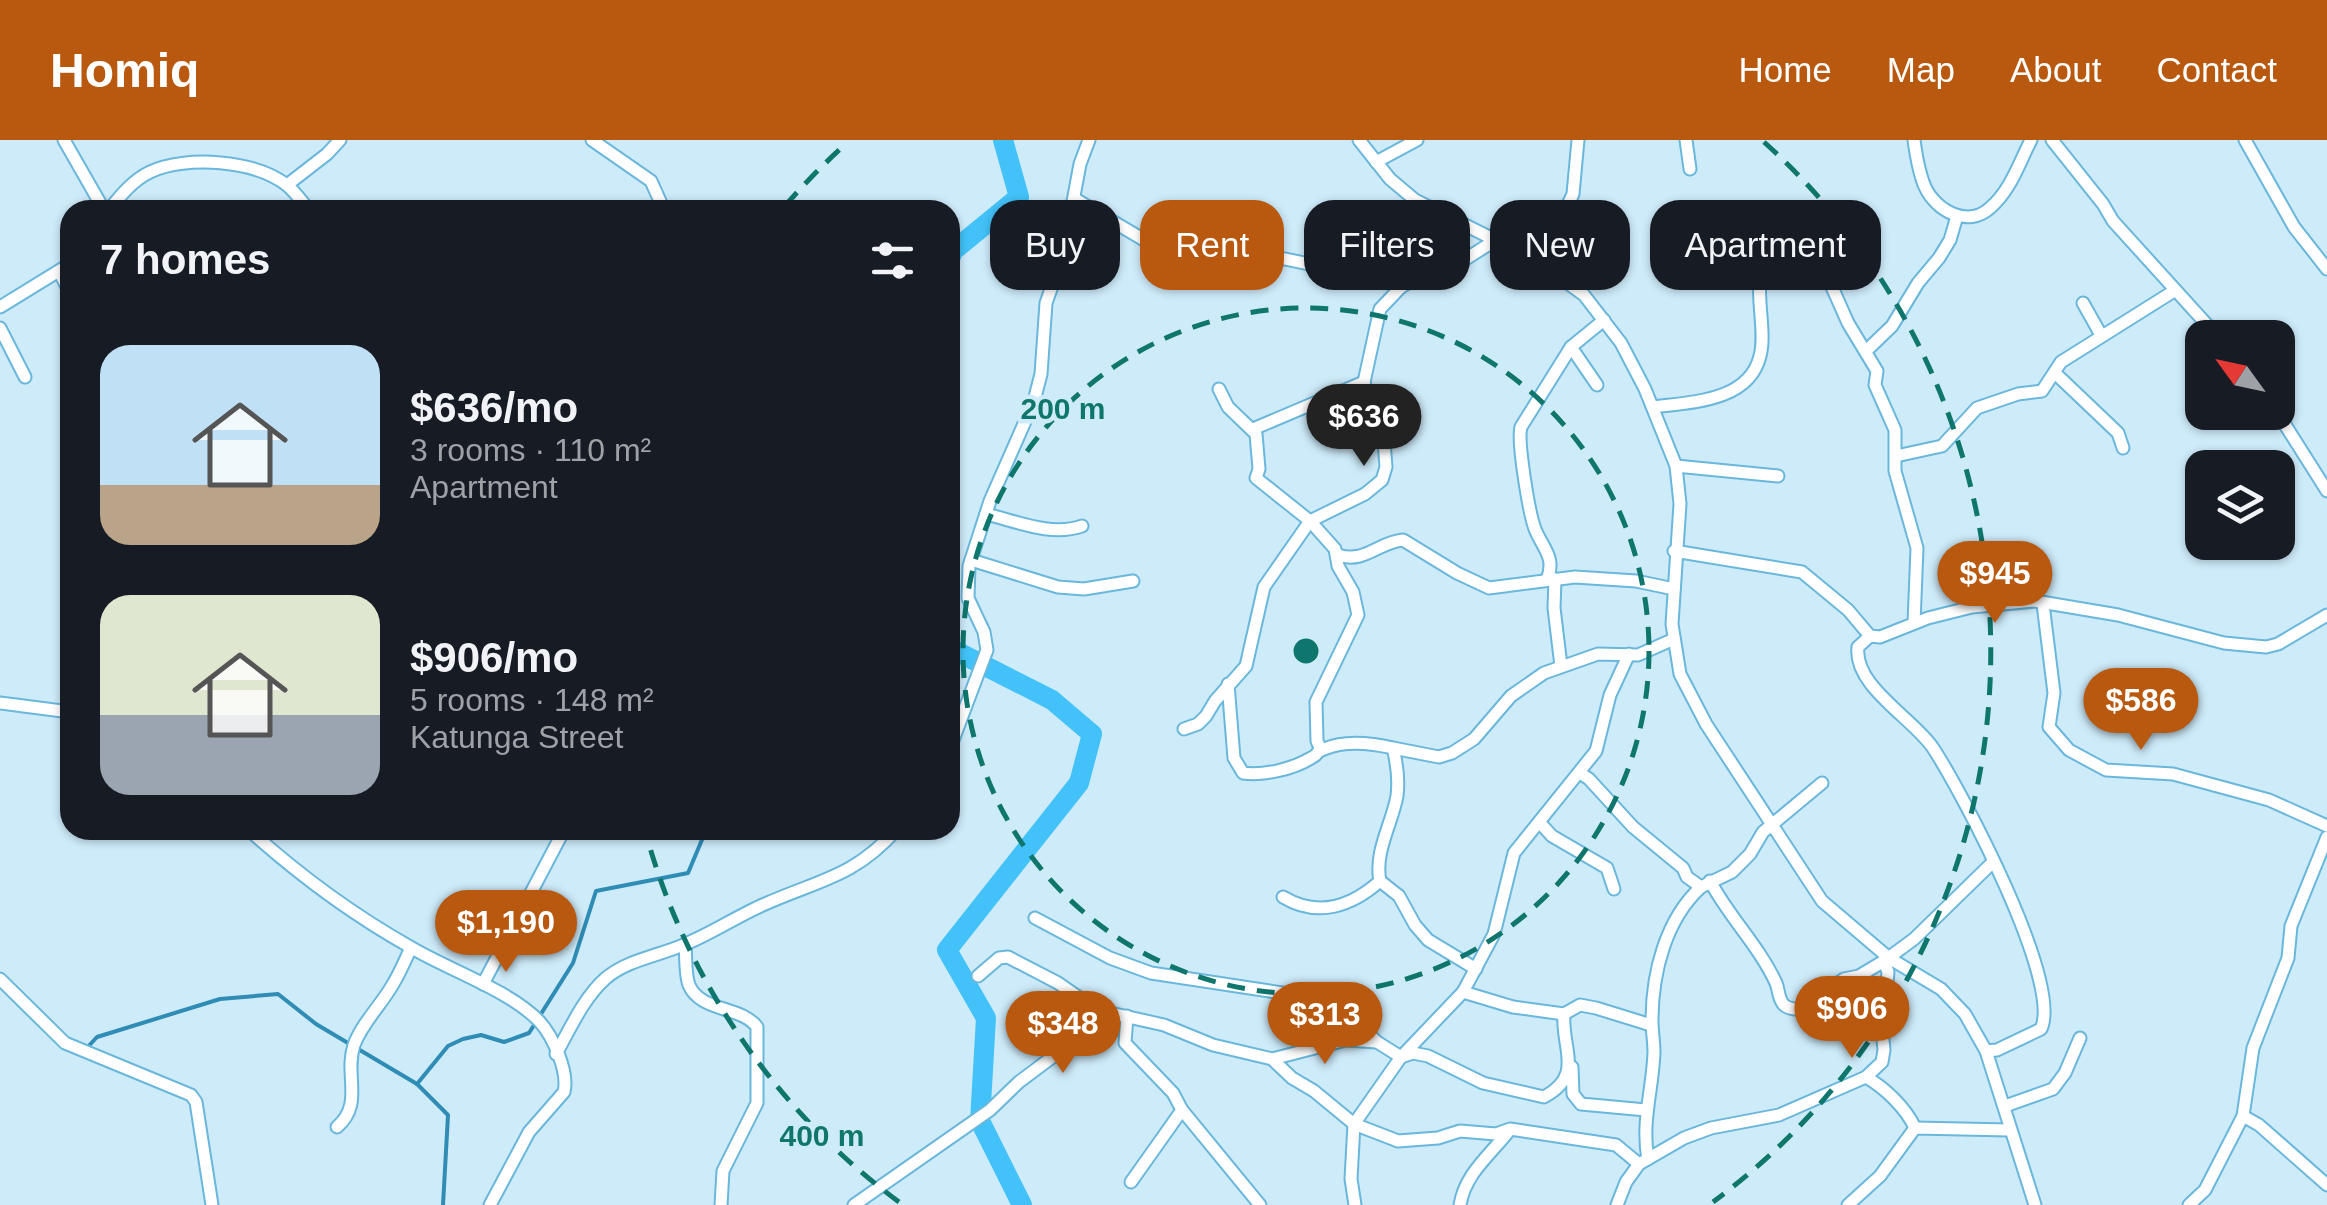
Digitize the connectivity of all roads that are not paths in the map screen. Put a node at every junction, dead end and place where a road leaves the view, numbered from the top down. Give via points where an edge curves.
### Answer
1 (64, 140) edge
2 (340, 140) edge
3 (592, 140) edge
4 (1089, 140) edge
5 (1359, 140) edge
6 (1416, 140) edge
7 (1578, 140) edge
8 (1686, 140) edge
9 (1914, 140) edge
10 (2031, 140) edge
11 (2052, 140) edge
12 (2244, 140) edge
13 (1376, 162) junction
14 (1690, 170) dead end
15 (286, 185) junction
16 (1075, 199) junction
17 (100, 200) edge
18 (115, 200) edge
19 (300, 200) edge
20 (660, 200) edge
21 (1570, 200) edge
22 (1957, 216) junction
23 (1490, 239) edge
24 (2327, 241) edge
25 (2314, 252) junction
26 (1304, 263) edge
27 (2327, 269) edge
28 (60, 271) edge
29 (1398, 290) edge
30 (1577, 290) edge
31 (2174, 291) junction
32 (2083, 303) dead end
33 (0, 307) edge
34 (1604, 320) junction
35 (2202, 320) edge
36 (0, 328) edge
37 (2100, 335) junction
38 (1571, 347) junction
39 (1866, 351) junction
40 (2055, 373) junction
41 (25, 377) dead end
42 (1364, 382) junction
43 (1597, 385) dead end
44 (1219, 389) dead end
45 (1653, 407) junction
46 (1253, 429) junction
47 (2288, 430) edge
48 (2123, 448) dead end
49 (1896, 456) junction
50 (1676, 466) junction
51 (1778, 476) dead end
52 (2327, 491) edge
53 (986, 514) junction
54 (1310, 521) junction
55 (1082, 526) dead end
56 (1674, 550) junction
57 (1338, 555) junction
58 (971, 560) junction
59 (1551, 580) junction
60 (1133, 581) dead end
61 (1674, 589) junction
62 (2043, 604) junction
63 (2327, 615) edge
64 (1914, 622) junction
65 (1870, 636) junction
66 (1674, 639) junction
67 (1629, 654) junction
68 (1561, 666) junction
69 (1228, 684) junction
70 (0, 703) edge
71 (60, 711) edge
72 (960, 721) edge
73 (1184, 729) dead end
74 (1394, 748) junction
75 (1321, 750) junction
76 (1580, 773) junction
77 (1822, 783) dead end
78 (1540, 824) junction
79 (1772, 825) junction
80 (2327, 826) edge
81 (2327, 837) edge
82 (261, 840) edge
83 (559, 840) edge
84 (887, 840) edge
85 (2324, 860) edge
86 (1992, 863) junction
87 (1380, 881) junction
88 (1705, 884) junction
89 (1614, 889) dead end
90 (1284, 897) dead end
91 (1035, 918) dead end
92 (685, 944) junction
93 (411, 948) junction
94 (1886, 960) junction
95 (1476, 969) junction
96 (978, 976) dead end
97 (0, 980) edge
98 (483, 984) junction
99 (1463, 992) junction
100 (1097, 1010) junction
101 (1564, 1014) junction
102 (1127, 1016) junction
103 (1652, 1025) junction
104 (2080, 1038) dead end
105 (1377, 1042) junction
106 (1986, 1052) junction
107 (556, 1054) junction
108 (1400, 1057) junction
109 (1272, 1059) junction
110 (1570, 1063) junction
111 (1866, 1077) junction
112 (2005, 1106) junction
113 (1182, 1110) junction
114 (1646, 1110) junction
115 (2243, 1116) junction
116 (1354, 1124) junction
117 (337, 1127) dead end
118 (1915, 1128) junction
119 (1510, 1129) junction
120 (2009, 1130) junction
121 (1644, 1161) junction
122 (1131, 1182) dead end
123 (2327, 1184) edge
124 (2206, 1190) junction
125 (212, 1205) edge
126 (490, 1205) edge
127 (722, 1205) edge
128 (854, 1205) edge
129 (1260, 1205) edge
130 (1355, 1205) edge
131 (1460, 1205) edge
132 (1617, 1205) edge
133 (1848, 1205) edge
134 (2035, 1205) edge
135 (2188, 1205) edge
136 (2208, 1205) edge

1 - 17 street
2 - 15 street
3 - 20 street via 651,181
4 - 16 street
5 - 13 street
6 - 13 street
7 - 21 street
8 - 14 street
9 - 22 street via 1926,190
10 - 22 street via 1995,204 1976,218
11 - 31 street
12 - 25 street
13 - 23 street via 1414,200
15 - 18 street via 240,167 180,163 148,173
15 - 19 street
16 - 26 street via 1166,253 1224,250
16 - 53 street via 1046,303 1034,400
22 - 39 street via 1939,258 1892,326
24 - 25 street
25 - 27 street
28 - 33 street
29 - 42 street via 1380,309
30 - 34 street
31 - 35 street
31 - 37 street
32 - 37 street
34 - 38 street
34 - 45 street
36 - 41 street
37 - 40 street
38 - 43 street
38 - 59 street via 1518,436
39 - 45 street via 1820,260 1779,268 1760,277 1760,356 1746,381 1710,399
39 - 49 street via 1895,430
40 - 48 street via 2118,433
40 - 49 street via 2042,391 1977,408 1942,446
42 - 46 street
42 - 54 street via 1384,442 1384,474 1364,494
44 - 46 street
45 - 50 street
46 - 54 street via 1256,478
47 - 52 street
49 - 64 street via 1917,548
50 - 51 street
50 - 56 street
53 - 55 street via 1047,529
53 - 58 street
54 - 57 street
54 - 69 street via 1264,587 1250,656
56 - 61 street
56 - 65 street via 1802,572
57 - 59 street via 1354,559 1404,540 1488,588
57 - 75 street via 1358,615 1316,702
58 - 60 street via 1058,588
58 - 72 street via 968,598 986,650
59 - 61 street via 1602,578
59 - 68 street
61 - 66 street
62 - 63 street via 2266,647
62 - 64 street via 1972,607
62 - 80 street via 2054,693 2050,728 2068,750 2106,770 2173,774 2269,800
64 - 65 street
65 - 86 street via 1858,647 1860,668 1931,744
66 - 67 street
66 - 79 street via 1680,674 1706,724
67 - 68 street via 1598,654
67 - 76 street via 1596,751
68 - 74 street via 1511,696 1474,740 1452,753 1439,757
69 - 73 street via 1206,716
69 - 75 street via 1232,748 1242,773 1267,773
70 - 71 street
74 - 75 street
74 - 87 street via 1397,794 1381,849
76 - 78 street
76 - 88 street via 1688,877
77 - 79 street
78 - 89 street via 1607,868
78 - 95 street via 1514,853 1494,934
79 - 88 street via 1732,872
79 - 94 street via 1822,901
81 - 85 street
82 - 93 street via 321,890
83 - 98 street
84 - 92 street via 845,872
85 - 115 street via 2291,926 2288,958 2252,1048
86 - 94 street
86 - 106 street via 2025,935 2045,1010 2041,1029
87 - 90 street via 1350,904 1332,908 1299,906
87 - 95 street via 1399,896 1428,940
88 - 94 street via 1793,1009
88 - 103 street via 1679,913 1666,942
91 - 105 street via 1152,972 1335,1001
92 - 107 street via 602,981
92 - 127 street via 688,985 757,1027 757,1103 723,1171
93 - 98 street
93 - 117 street via 354,1046 352,1109
94 - 106 street via 1956,1002
94 - 111 street via 1882,1062
95 - 99 street
96 - 100 street via 1008,957
97 - 125 street via 65,1044 191,1096
98 - 107 street via 537,1018
99 - 101 street
99 - 108 street
100 - 102 street
100 - 128 street via 1071,1044 990,1110
101 - 103 street via 1580,1005
101 - 110 street
102 - 109 street
102 - 113 street via 1126,1043
103 - 114 street
104 - 112 street via 2053,1089
105 - 108 street
105 - 109 street via 1346,1040
106 - 112 street
107 - 126 street via 564,1092 519,1147
108 - 110 street via 1428,1056 1483,1083 1544,1097 1559,1088
108 - 116 street
109 - 116 street
110 - 114 street via 1581,1104
111 - 118 street
111 - 121 street via 1779,1114 1696,1132
112 - 120 street
113 - 122 street
113 - 129 street
114 - 121 street
115 - 123 street
115 - 124 street
116 - 119 street via 1398,1141
116 - 130 street
118 - 120 street
118 - 133 street via 1880,1176
119 - 121 street via 1616,1146
119 - 131 street via 1462,1189
120 - 134 street
121 - 132 street
124 - 135 street
124 - 136 street

